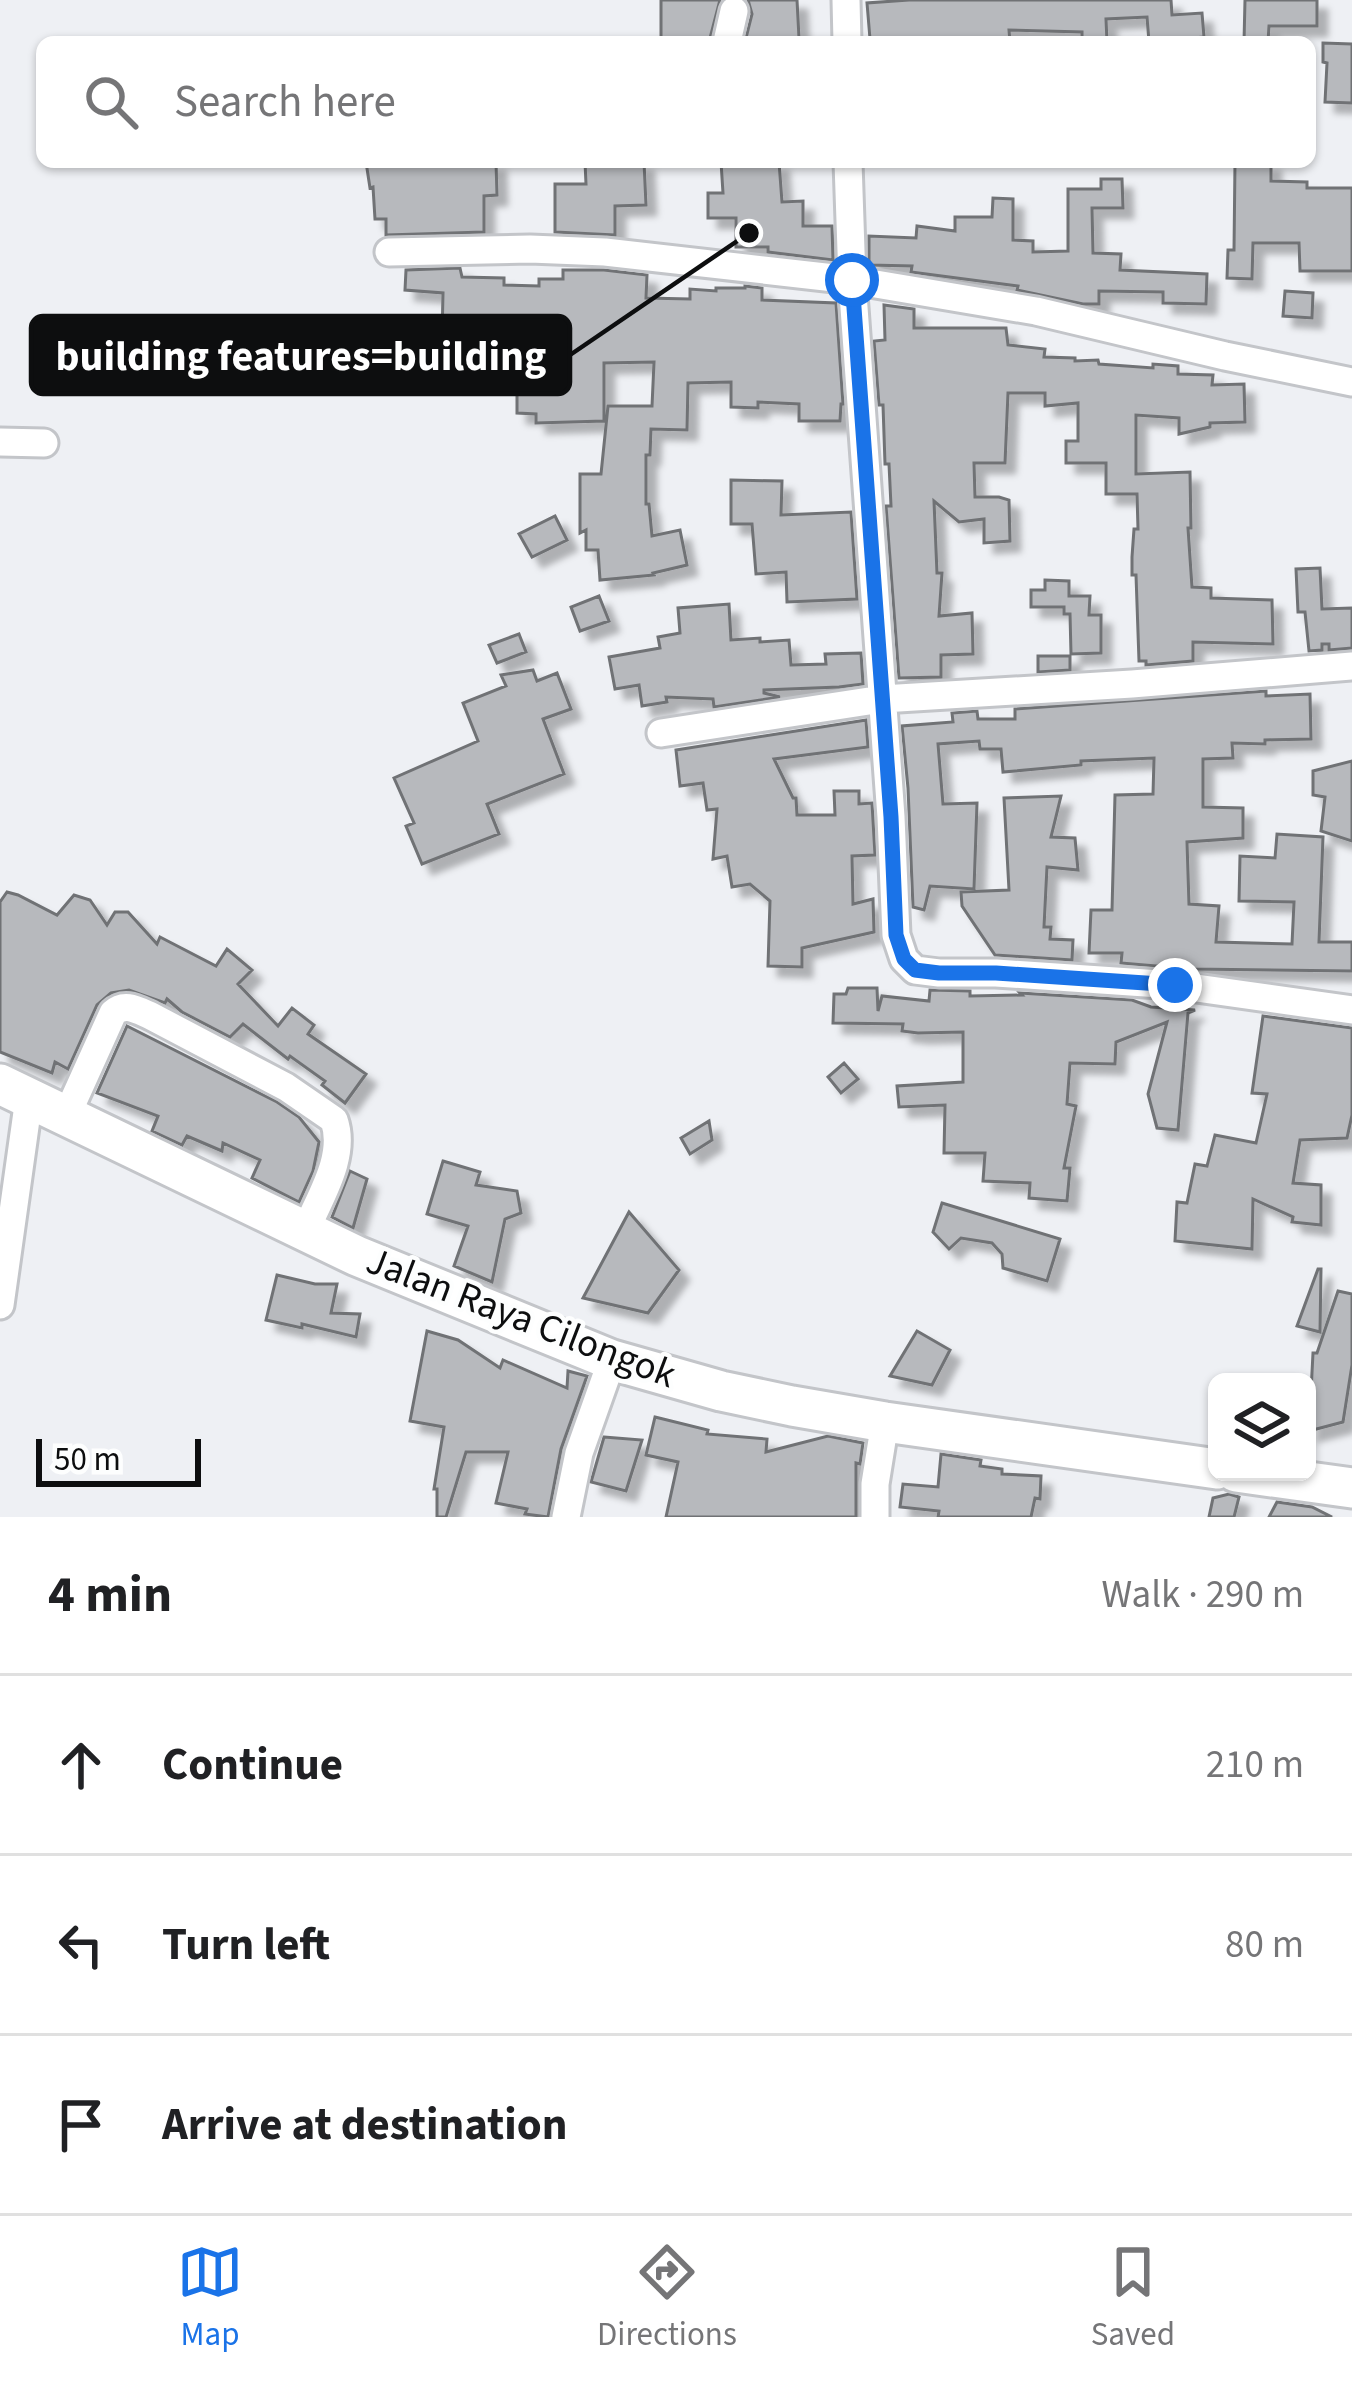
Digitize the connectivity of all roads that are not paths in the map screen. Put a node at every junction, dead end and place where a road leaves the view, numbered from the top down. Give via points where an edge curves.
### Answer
1 (846, 0) edge
2 (734, 11) dead end
3 (729, 36) edge
4 (847, 36) edge
5 (848, 168) edge
6 (389, 252) dead end
7 (852, 280) junction
8 (1352, 382) edge
9 (0, 442) edge
10 (44, 443) dead end
11 (1352, 666) edge
12 (882, 699) junction
13 (661, 733) dead end
14 (1352, 1010) edge
15 (15, 1091) edge
16 (66, 1118) junction
17 (304, 1232) junction
18 (0, 1305) edge
19 (612, 1360) junction
20 (885, 1422) junction
21 (1208, 1468) edge
22 (1316, 1479) edge
23 (1350, 1482) edge
24 (566, 1517) edge
25 (875, 1517) edge

1 - 4 street
2 - 3 street
5 - 7 street
6 - 7 street via 604,252
7 - 8 street via 978,299
7 - 12 street
9 - 10 street
11 - 12 street
12 - 13 street
12 - 14 street via 896,935 915,970 1175,985
15 - 16 highway, Jalan Raya Cilongok
15 - 18 street
16 - 17 highway, Jalan Raya Cilongok
16 - 17 street via 116,1010 151,1016 334,1120 336,1159
17 - 19 highway, Jalan Raya Cilongok
19 - 20 highway, Jalan Raya Cilongok
19 - 24 street
20 - 21 highway, Jalan Raya Cilongok
20 - 25 street
22 - 23 highway

